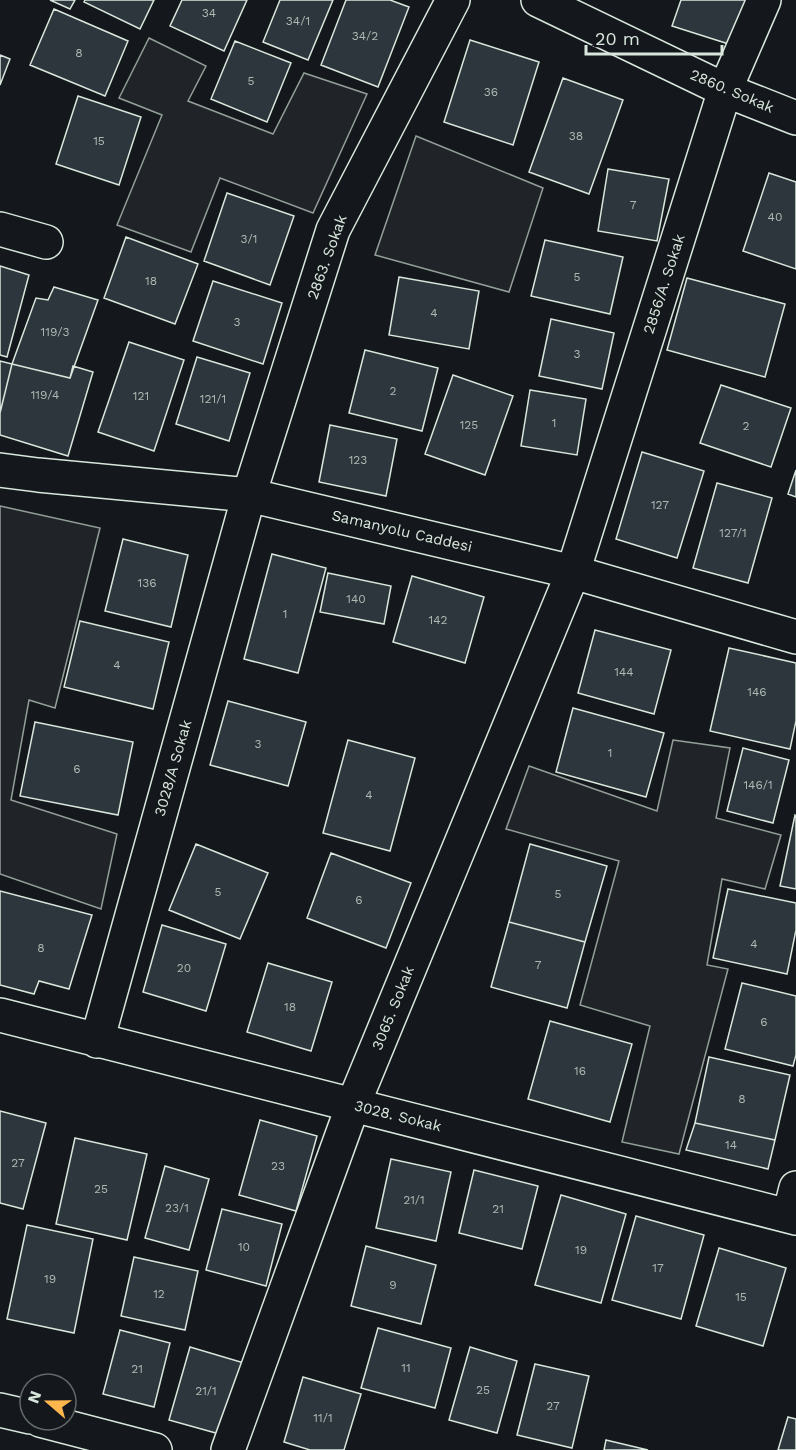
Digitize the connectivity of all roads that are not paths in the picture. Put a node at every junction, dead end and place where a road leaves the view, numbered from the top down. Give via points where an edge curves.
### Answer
1 (453, 0) edge
2 (538, 0) edge
3 (764, 0) edge
4 (725, 90) junction
5 (796, 118) edge
6 (0, 229) edge
7 (46, 242) dead end
8 (0, 470) edge
9 (249, 495) junction
10 (573, 572) junction
11 (796, 637) edge
12 (0, 1015) edge
13 (97, 1041) junction
14 (354, 1105) junction
15 (794, 1207) edge
16 (0, 1410) edge
17 (18, 1415) edge
18 (78, 1430) edge
19 (155, 1450) edge
20 (228, 1450) edge

1 - 9 street, 2863. Sokak via 333,230
2 - 4 street, 2860. Sokak
3 - 4 street, 2856/A. Sokak
4 - 5 street, 2860. Sokak
4 - 10 street, 2856/A. Sokak
6 - 7 street
8 - 9 street, Samanyolu Caddesi
9 - 10 street, Samanyolu Caddesi
9 - 13 street, 3028/A Sokak
10 - 11 street, Samanyolu Caddesi
10 - 14 street, 3065. Sokak
12 - 13 street, 3028. Sokak
13 - 14 street, 3028. Sokak
14 - 15 street, 3028. Sokak
14 - 20 street, 3065. Sokak
16 - 17 street
18 - 19 street

